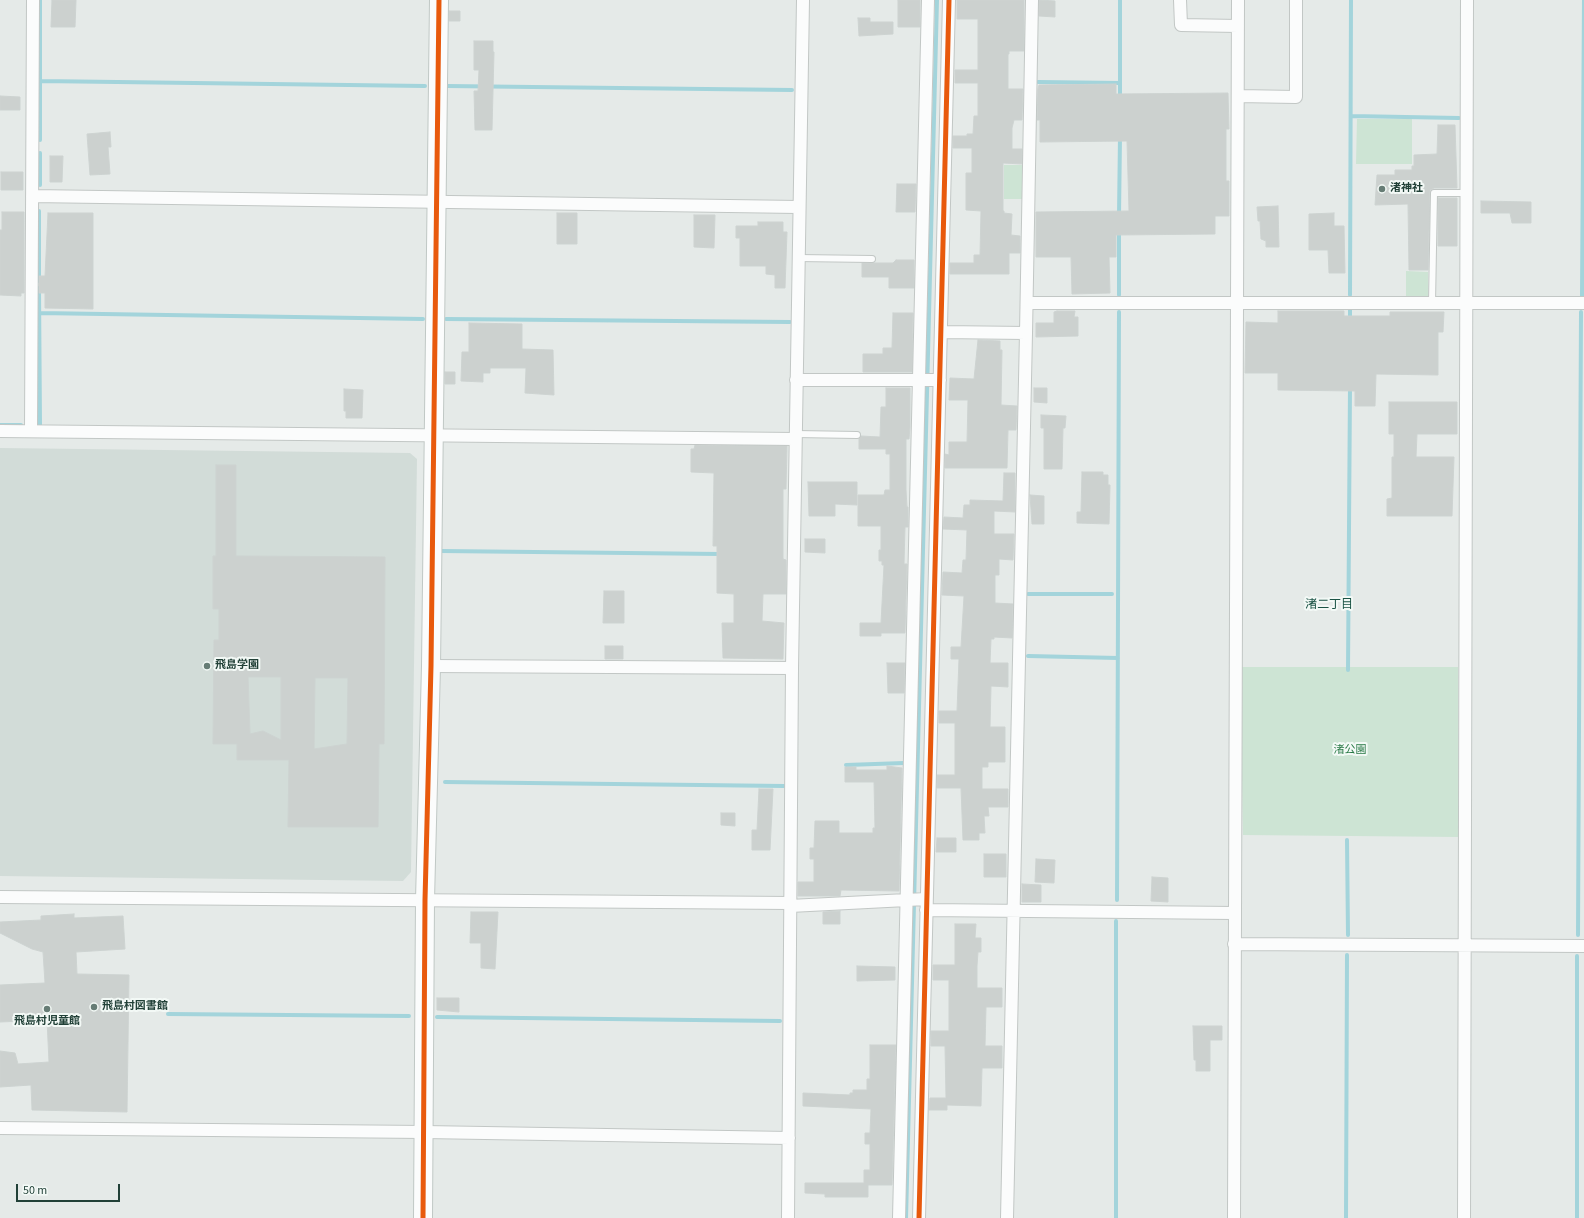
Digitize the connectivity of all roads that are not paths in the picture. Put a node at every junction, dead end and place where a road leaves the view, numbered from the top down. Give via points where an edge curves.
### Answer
1 (33, 0) edge
2 (439, 0) edge
3 (803, 0) edge
4 (928, 0) edge
5 (949, 0) edge
6 (1032, 0) edge
7 (1180, 0) edge
8 (1238, 0) edge
9 (1296, 0) edge
10 (1467, 0) edge
11 (1238, 26) junction
12 (1238, 96) junction
13 (1466, 193) junction
14 (32, 196) junction
15 (437, 202) junction
16 (798, 207) junction
17 (798, 258) junction
18 (872, 259) dead end
19 (1027, 303) junction
20 (1432, 303) junction
21 (1466, 303) junction
22 (1584, 303) edge
23 (1237, 304) junction
24 (941, 332) junction
25 (1026, 333) junction
26 (796, 380) junction
27 (929, 380) junction
28 (0, 431) edge
29 (31, 431) junction
30 (857, 435) dead end
31 (434, 436) junction
32 (796, 437) junction
33 (431, 666) junction
34 (792, 668) junction
35 (0, 897) edge
36 (425, 900) junction
37 (918, 902) junction
38 (790, 904) junction
39 (1013, 910) junction
40 (1234, 913) junction
41 (1234, 944) junction
42 (1464, 946) junction
43 (1584, 946) edge
44 (0, 1128) edge
45 (424, 1132) junction
46 (789, 1138) junction
47 (423, 1218) edge
48 (788, 1218) edge
49 (900, 1218) edge
50 (919, 1218) edge
51 (1007, 1218) edge
52 (1234, 1218) edge
53 (1464, 1218) edge

1 - 14 street
2 - 15 street
3 - 16 street
4 - 27 street
5 - 24 street
6 - 19 street
7 - 11 street via 1181,25
8 - 11 street
9 - 12 street via 1296,97
10 - 13 street
11 - 12 street
12 - 23 street
13 - 20 lane via 1434,193
13 - 21 street
14 - 15 street
14 - 29 street
15 - 16 street
15 - 31 street
16 - 17 street
17 - 18 lane
17 - 26 street
19 - 23 street
19 - 25 street
20 - 21 street
20 - 23 street
21 - 22 street
21 - 42 street
23 - 40 street
24 - 25 street
24 - 27 street
25 - 39 street
26 - 27 street
26 - 32 street
27 - 37 street
27 - 37 street
28 - 29 street
29 - 31 street
30 - 32 lane
31 - 32 street
31 - 33 street
32 - 34 street
33 - 34 street
33 - 36 street
34 - 38 street
35 - 36 street
36 - 38 street
36 - 45 street
37 - 38 street
37 - 39 street
37 - 49 street
37 - 50 street
38 - 46 street
39 - 40 street
39 - 51 street
40 - 41 street
41 - 42 street
41 - 52 street
42 - 43 street
42 - 53 street
44 - 45 street
45 - 46 street
45 - 47 street
46 - 48 street

